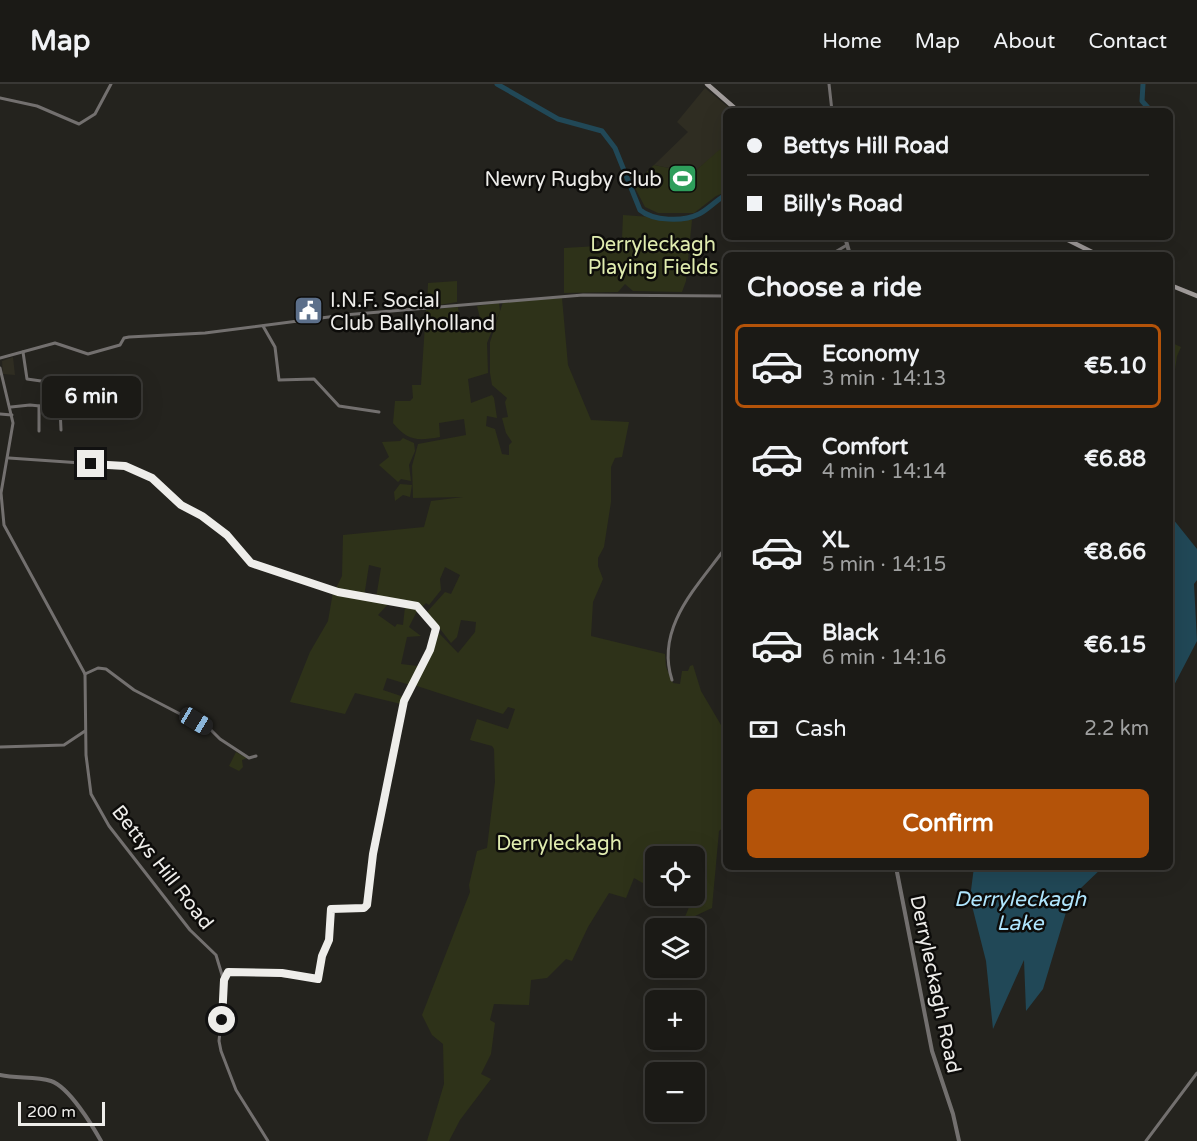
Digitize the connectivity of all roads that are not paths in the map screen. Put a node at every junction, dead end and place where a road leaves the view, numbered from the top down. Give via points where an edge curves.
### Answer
1 (111, 84) edge
2 (707, 84) edge
3 (829, 84) edge
4 (0, 98) edge
5 (735, 108) edge
6 (832, 108) edge
7 (846, 240) edge
8 (1068, 240) edge
9 (847, 244) junction
10 (836, 252) edge
11 (849, 252) edge
12 (1092, 252) edge
13 (1173, 286) edge
14 (723, 296) edge
15 (1197, 296) edge
16 (263, 326) junction
17 (23, 351) junction
18 (0, 358) edge
19 (0, 368) edge
20 (39, 375) dead end
21 (39, 381) junction
22 (48, 382) dead end
23 (2, 387) edge
24 (39, 405) junction
25 (11, 407) junction
26 (379, 412) dead end
27 (0, 414) edge
28 (12, 415) junction
29 (61, 430) dead end
30 (39, 431) dead end
31 (9, 458) junction
32 (723, 551) edge
33 (86, 674) junction
34 (672, 680) dead end
35 (85, 732) junction
36 (0, 747) edge
37 (256, 756) dead end
38 (897, 870) edge
39 (224, 980) junction
40 (1197, 1073) edge
41 (0, 1075) edge
42 (101, 1141) edge
43 (268, 1141) edge
44 (959, 1141) edge
45 (1146, 1141) edge

1 - 4 street via 95,114 79,124 37,106
2 - 5 main road
3 - 6 street
7 - 9 street
8 - 12 main road
9 - 10 street
9 - 11 street
13 - 15 main road
14 - 16 street via 583,295 344,315
16 - 17 street via 124,338 120,345 93,353 55,344
16 - 26 street via 275,347 279,380 314,379 339,406
17 - 18 street
17 - 21 street via 27,379
19 - 23 street
20 - 21 street
21 - 22 street
23 - 25 street
24 - 25 street
24 - 29 street via 60,408
24 - 30 street
25 - 28 street
27 - 28 street
28 - 31 street
31 - 33 street via 1,496 6,531
31 - 39 street via 125,466 143,473 181,505 222,531 251,563 338,592 417,606 436,628 430,650 404,701 373,854 367,905 331,909 329,940 318,979 234,970
32 - 34 street via 688,599 669,636 667,664
33 - 35 street, Bettys Hill Road
33 - 37 street via 98,668 110,671 134,690 211,730 249,758
35 - 36 street via 64,745
35 - 39 street, Bettys Hill Road via 88,783 100,813 190,930 213,952
38 - 44 street, Derryleckagh Road via 932,1051
39 - 43 street, Bettys Hill Road via 221,1051 236,1090
40 - 45 street
41 - 42 street via 44,1079 59,1085

